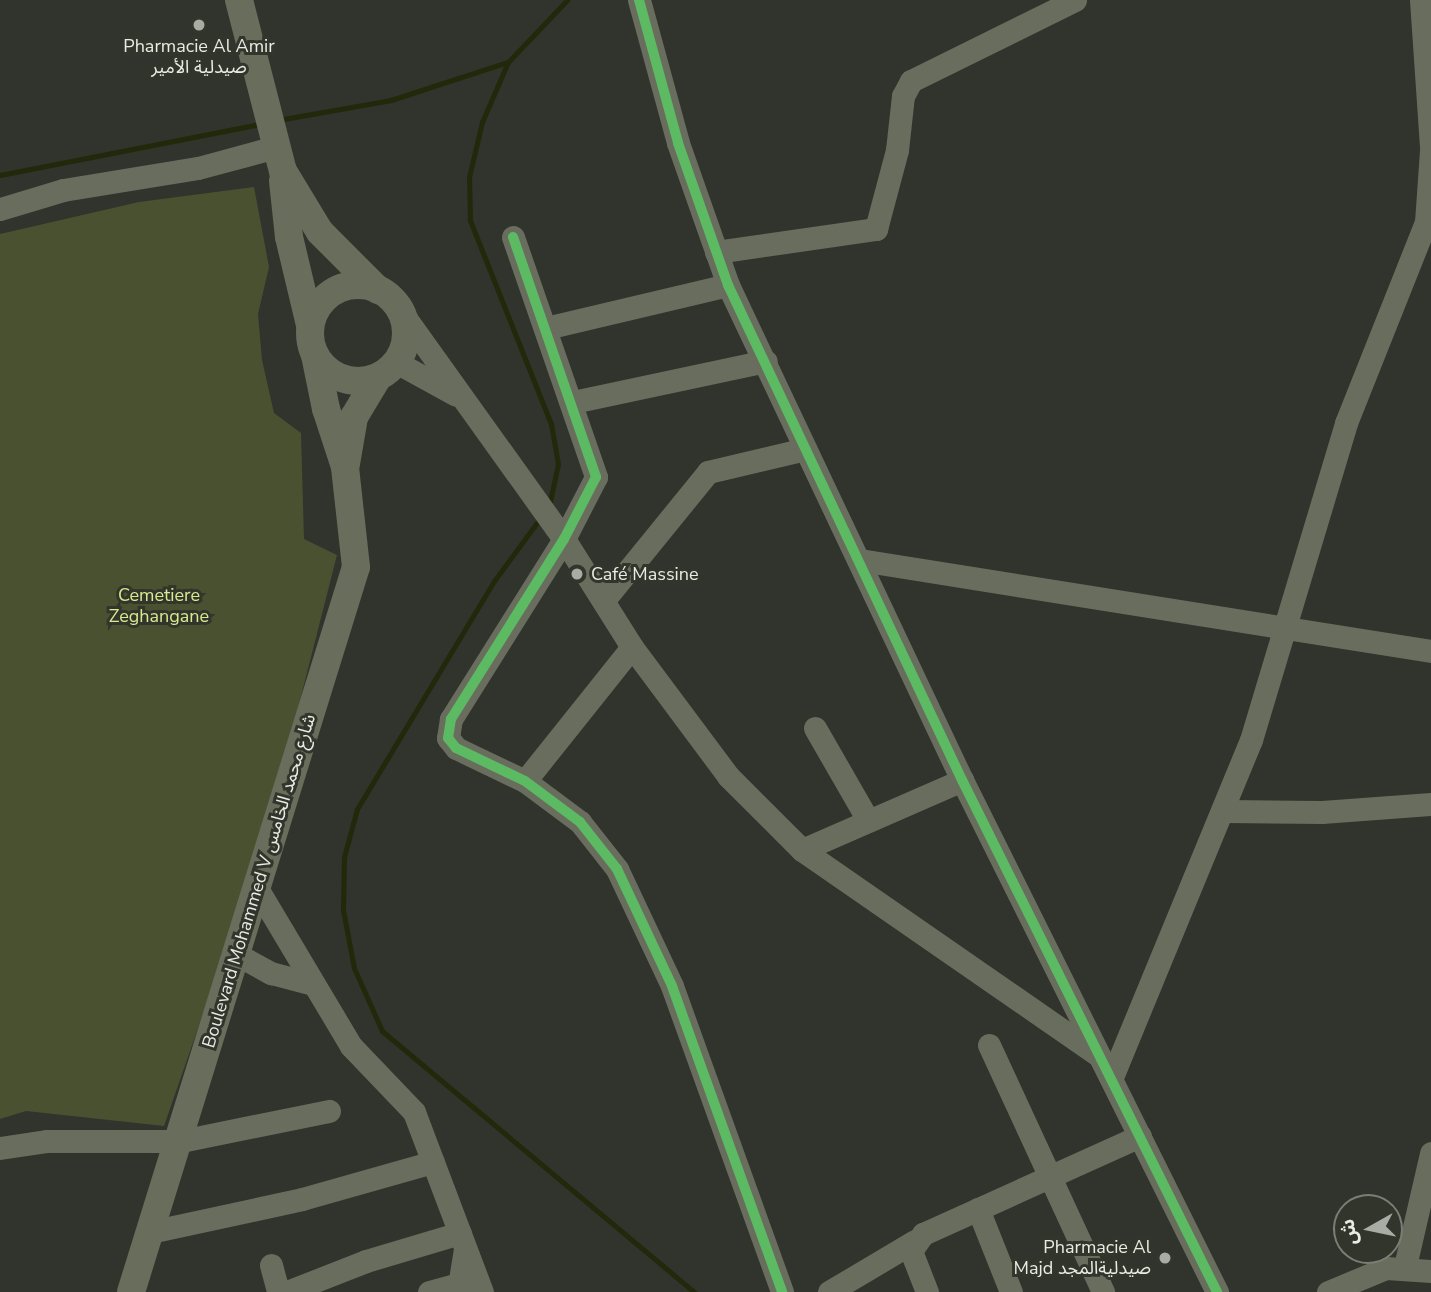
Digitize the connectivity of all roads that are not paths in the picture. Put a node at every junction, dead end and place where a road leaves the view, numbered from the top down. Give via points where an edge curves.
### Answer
1 (239, 0) edge
2 (639, 0) edge
3 (1075, 0) edge
4 (1421, 0) edge
5 (1431, 147) edge
6 (277, 148) junction
7 (0, 209) edge
8 (513, 237) dead end
9 (1423, 241) edge
10 (716, 252) junction
11 (728, 285) junction
12 (387, 298) junction
13 (310, 325) junction
14 (546, 328) junction
15 (315, 355) junction
16 (766, 361) junction
17 (387, 370) junction
18 (573, 402) junction
19 (470, 405) junction
20 (805, 449) junction
21 (345, 467) junction
22 (562, 536) junction
23 (860, 560) junction
24 (604, 600) junction
25 (1288, 625) junction
26 (632, 646) junction
27 (1431, 651) edge
28 (815, 728) dead end
29 (962, 780) junction
30 (526, 782) junction
31 (1431, 804) edge
32 (1223, 811) junction
33 (868, 820) junction
34 (802, 850) junction
35 (258, 890) junction
36 (238, 955) junction
37 (313, 984) junction
38 (989, 1045) dead end
39 (1107, 1067) junction
40 (329, 1111) dead end
41 (1140, 1136) junction
42 (181, 1141) junction
43 (0, 1148) edge
44 (1431, 1153) edge
45 (433, 1162) junction
46 (1051, 1174) junction
47 (978, 1209) junction
48 (150, 1232) junction
49 (463, 1240) junction
50 (915, 1241) junction
51 (271, 1265) dead end
52 (1405, 1266) junction
53 (1431, 1271) edge
54 (459, 1288) edge
55 (131, 1292) edge
56 (278, 1292) edge
57 (287, 1292) edge
58 (429, 1292) edge
59 (481, 1292) edge
60 (782, 1292) edge
61 (829, 1292) edge
62 (927, 1292) edge
63 (1011, 1292) edge
64 (1103, 1292) edge
65 (1217, 1292) edge
66 (1328, 1292) edge

1 - 6 main road
2 - 10 street via 678,143
3 - 10 street via 911,81 902,96 897,150 876,229
4 - 5 street
5 - 9 street
6 - 7 street via 198,168 63,191
6 - 12 main road via 320,232
6 - 13 main road via 289,237
8 - 14 street
9 - 25 street via 1346,423
10 - 11 street
11 - 14 street
11 - 16 street
12 - 13 main road via 349,286 323,299
12 - 17 main road via 406,334
12 - 19 street
13 - 15 main road
14 - 18 street
15 - 17 main road via 342,379
15 - 21 main road, Boulevard Mohammed V شارع محمد الخامس via 323,400
16 - 18 street
16 - 20 street
17 - 19 street
17 - 21 main road, Boulevard Mohammed V شارع محمد الخامس via 354,417
18 - 22 street via 596,477
19 - 22 street
20 - 23 street
20 - 24 street via 708,472
21 - 35 main road, Boulevard Mohammed V شارع محمد الخامس via 356,567
22 - 24 street
22 - 30 street via 451,719 448,734 456,748
23 - 25 street
23 - 29 street
24 - 26 street
25 - 27 street
25 - 32 street
26 - 30 street
26 - 34 street via 729,776
28 - 33 street
29 - 33 street
29 - 39 street
30 - 60 street via 593,834 643,921 672,986
31 - 32 street via 1322,812
32 - 39 street
33 - 34 street
34 - 39 street
35 - 36 main road, Boulevard Mohammed V شارع محمد الخامس
35 - 37 street
36 - 37 street via 271,972
36 - 42 main road, Boulevard Mohammed V شارع محمد الخامس
37 - 45 street via 360,1059 414,1112
38 - 46 street
39 - 41 street
40 - 42 street
41 - 46 street
41 - 65 street
42 - 43 street via 47,1141
42 - 48 main road, Boulevard Mohammed V شارع محمد الخامس
44 - 52 street
45 - 48 street via 302,1199
45 - 49 street
46 - 47 street
46 - 64 street
47 - 50 street
47 - 63 street
48 - 55 main road, Boulevard Mohammed V شارع محمد الخامس
49 - 54 street
49 - 57 street via 366,1261
49 - 59 street
50 - 61 street
50 - 62 street via 911,1256
51 - 56 street
52 - 53 street
52 - 66 street via 1378,1270
54 - 58 street

